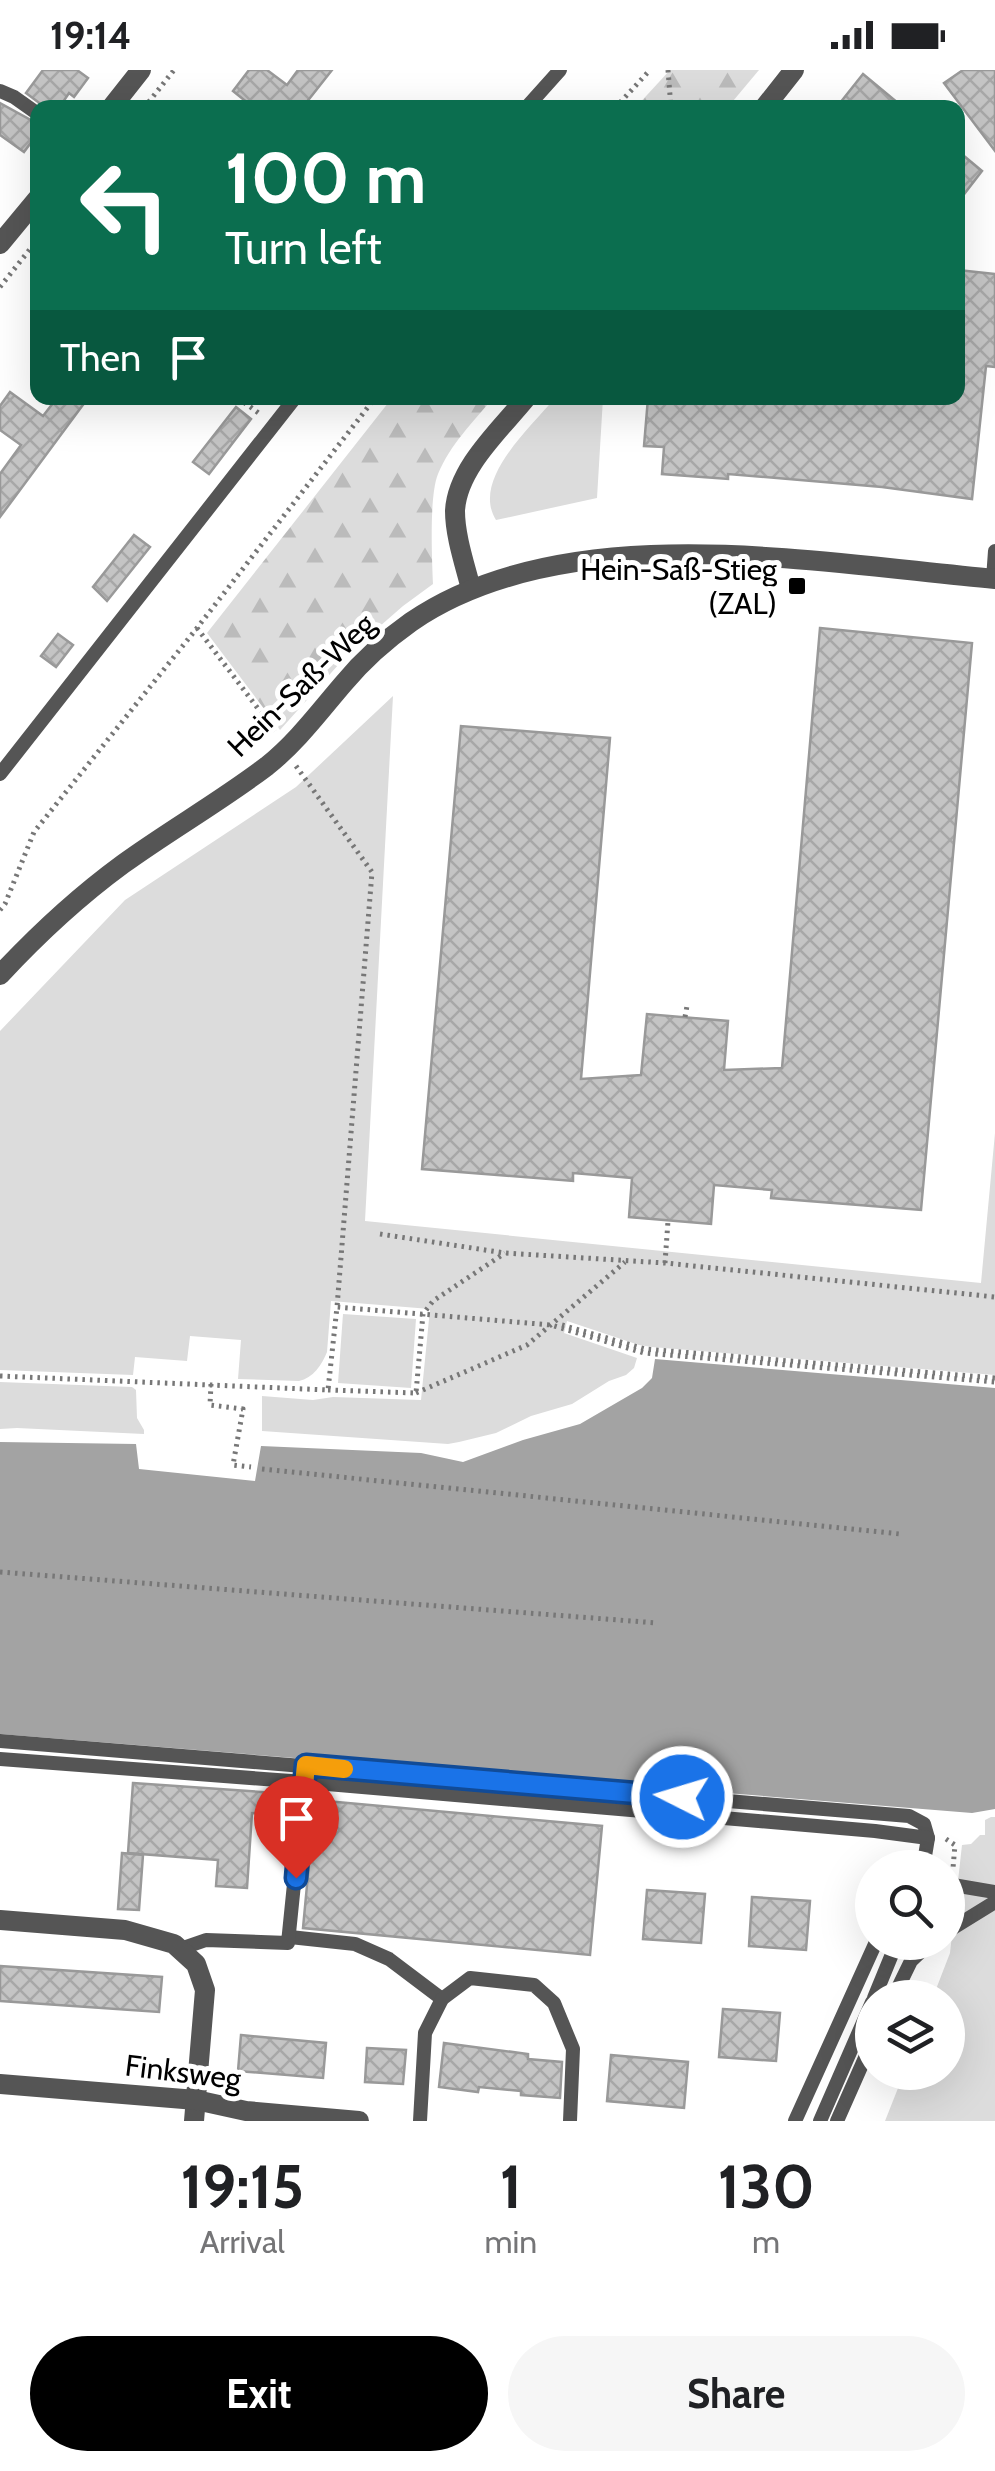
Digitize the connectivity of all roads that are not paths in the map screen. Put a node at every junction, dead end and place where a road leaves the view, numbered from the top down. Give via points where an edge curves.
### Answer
1 (142, 70) edge
2 (560, 70) edge
3 (794, 70) edge
4 (0, 91) edge
5 (118, 100) edge
6 (533, 100) edge
7 (770, 100) edge
8 (30, 108) edge
9 (30, 208) edge
10 (0, 244) edge
11 (289, 405) edge
12 (520, 405) edge
13 (995, 551) edge
14 (994, 579) edge
15 (471, 589) junction
16 (0, 774) edge
17 (0, 975) edge
18 (0, 1741) edge
19 (0, 1759) edge
20 (306, 1765) junction
21 (304, 1782) junction
22 (928, 1838) junction
23 (921, 1850) edge
24 (926, 1850) edge
25 (965, 1887) edge
26 (995, 1892) edge
27 (995, 1902) edge
28 (0, 1920) edge
29 (965, 1921) edge
30 (290, 1937) junction
31 (180, 1950) junction
32 (868, 1960) edge
33 (911, 1961) edge
34 (902, 1980) edge
35 (442, 1999) junction
36 (855, 2041) edge
37 (855, 2079) edge
38 (0, 2084) edge
39 (195, 2110) edge
40 (359, 2121) edge
41 (420, 2121) edge
42 (570, 2121) edge
43 (795, 2121) edge
44 (820, 2121) edge
45 (836, 2121) edge

1 - 5 street
2 - 6 lane
3 - 7 street
4 - 8 lane
9 - 10 street
11 - 16 lane
12 - 15 street via 478,456 458,494 456,522
13 - 14 lane
14 - 15 street, Hein-Saß-Weg via 766,557 650,555 572,563
15 - 17 street, Hein-Saß-Weg via 381,646 285,750 88,890
18 - 20 lane
19 - 21 lane
20 - 21 lane
20 - 22 lane via 909,1816 924,1824
21 - 22 lane
21 - 30 lane
22 - 23 lane
22 - 24 lane
25 - 26 lane
27 - 29 lane
28 - 31 street via 124,1930
30 - 31 lane via 284,1944 206,1940
30 - 35 lane via 355,1944 390,1959
31 - 39 street via 196,1964 205,1990
32 - 43 lane
33 - 34 lane
35 - 41 lane via 424,2033
35 - 42 lane via 470,1978 534,1985 554,2003 573,2049
36 - 44 lane
37 - 45 lane
38 - 39 street, Finksweg
39 - 40 street, Finksweg

